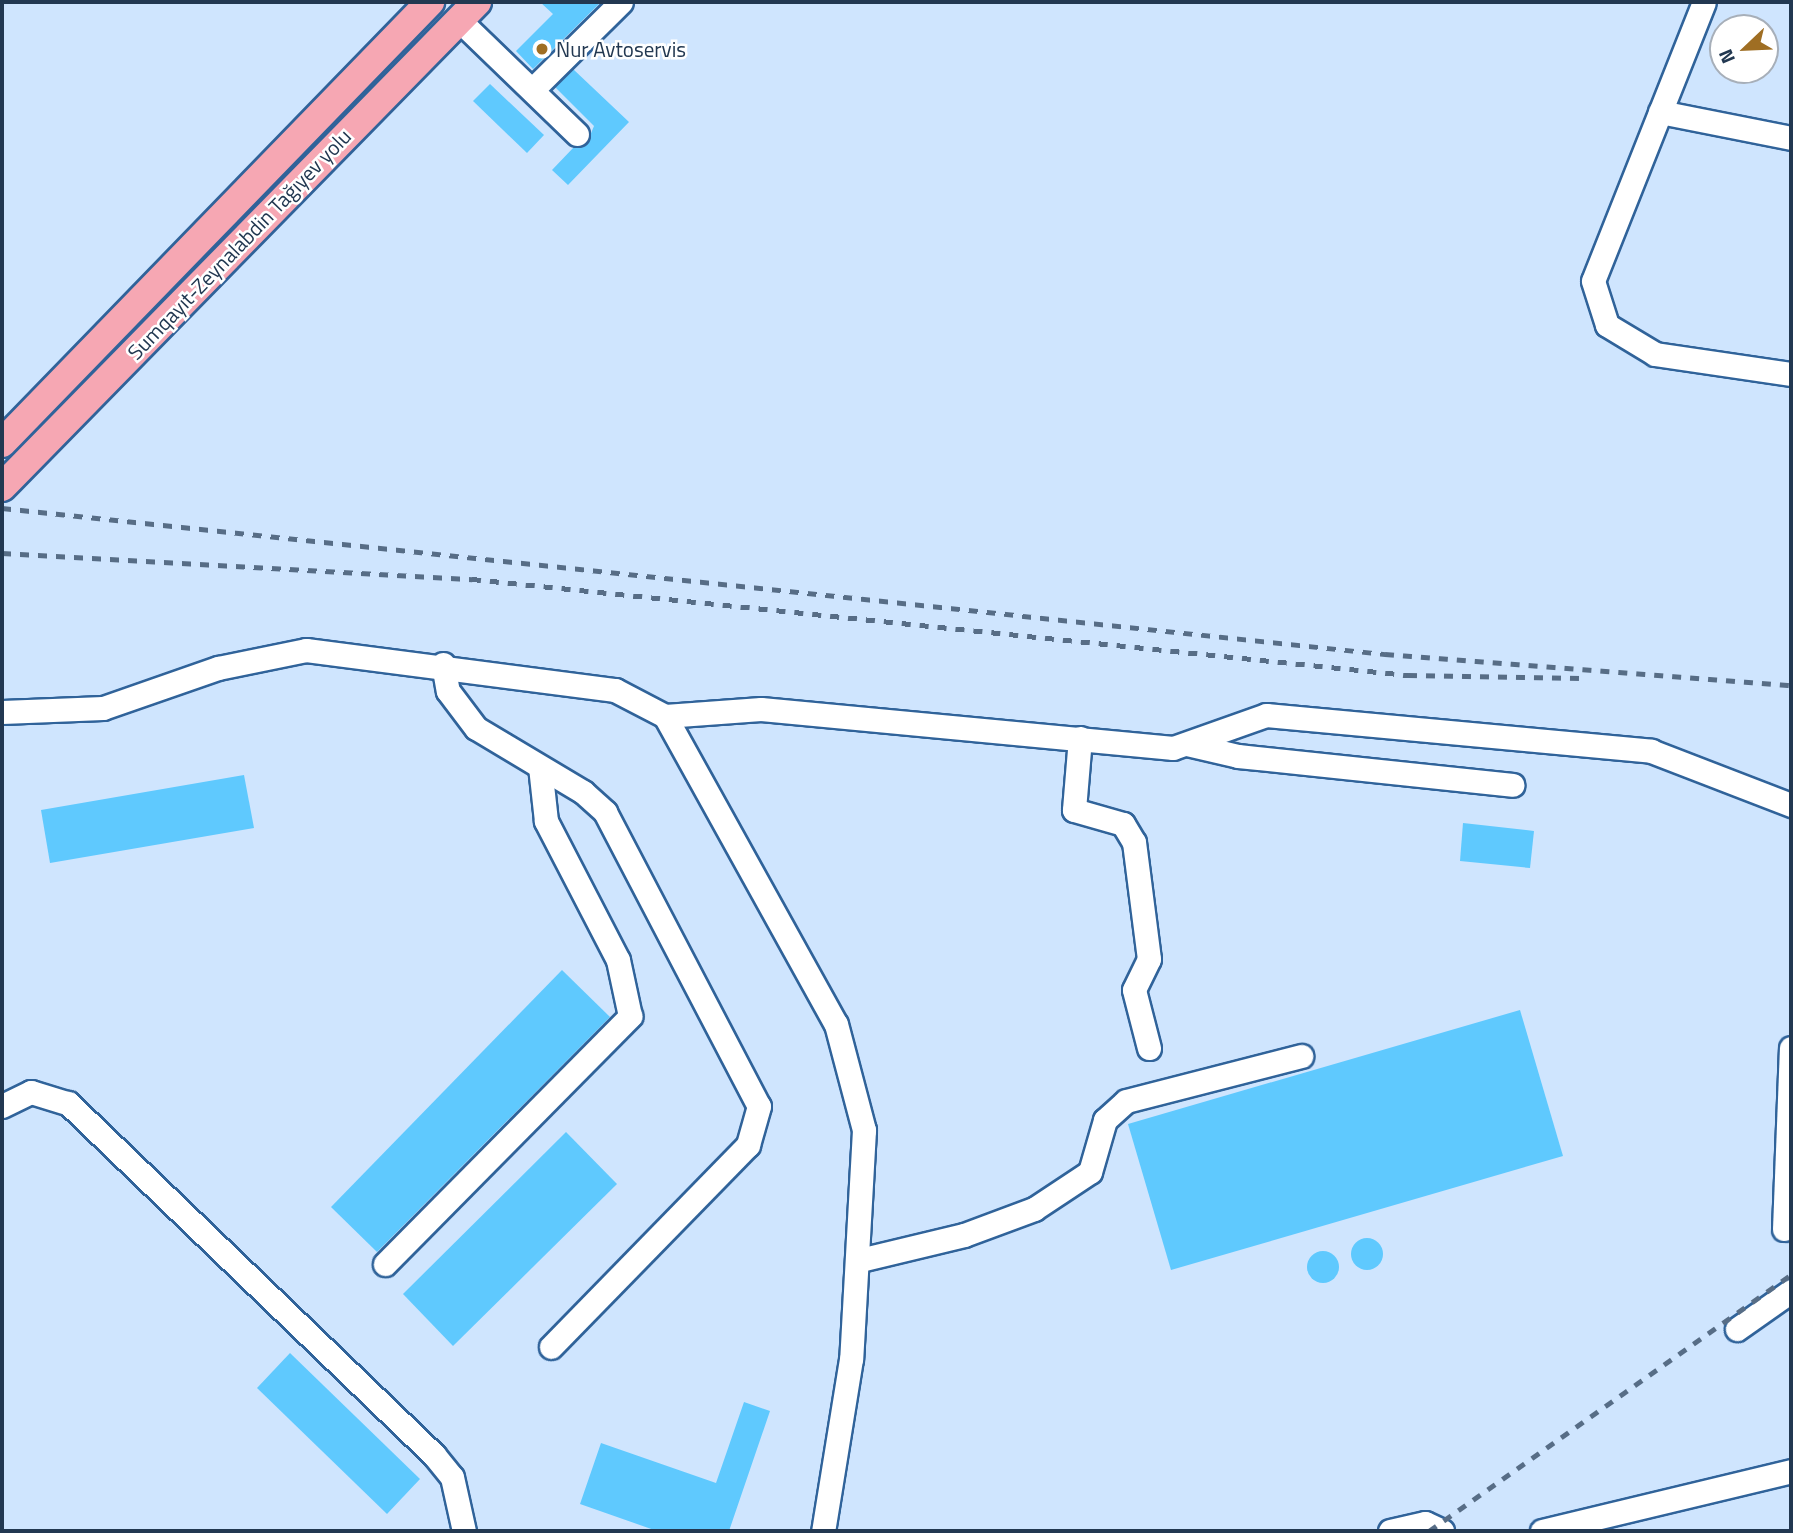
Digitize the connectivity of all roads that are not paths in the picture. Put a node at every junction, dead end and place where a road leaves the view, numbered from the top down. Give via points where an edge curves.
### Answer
1 (430, 2) edge
2 (621, 2) edge
3 (1704, 2) edge
4 (468, 11) edge
5 (532, 90) junction
6 (1660, 112) junction
7 (578, 134) dead end
8 (1791, 138) edge
9 (1791, 374) edge
10 (2, 443) edge
11 (2, 486) edge
12 (443, 664) junction
13 (2, 712) edge
14 (665, 716) junction
15 (1080, 738) junction
16 (1187, 744) junction
17 (540, 766) junction
18 (1512, 785) dead end
19 (1791, 805) edge
20 (1149, 1048) dead end
21 (1791, 1048) edge
22 (1301, 1056) dead end
23 (2, 1106) edge
24 (1784, 1229) dead end
25 (860, 1260) junction
26 (385, 1264) dead end
27 (1791, 1291) edge
28 (1737, 1329) dead end
29 (551, 1347) dead end
30 (1791, 1471) edge
31 (464, 1531) edge
32 (823, 1531) edge
33 (1390, 1531) edge
34 (1442, 1531) edge
35 (1542, 1531) edge

1 - 10 main road, Sumqayıt-Zeynalabdin Tağıyev yolu
2 - 5 street
3 - 6 street
4 - 5 street
4 - 11 main road, Sumqayıt-Zeynalabdin Tağıyev yolu
5 - 7 street
6 - 8 street
6 - 9 street via 1593,281 1607,325 1655,354
12 - 13 street via 306,650 218,668 103,708
12 - 14 street via 615,690
12 - 17 street via 448,691 476,728
14 - 15 street via 761,709
14 - 25 street via 690,751 836,1024 864,1130
15 - 16 street via 1153,747
15 - 20 street via 1074,810 1123,824 1134,842 1149,959 1134,990
16 - 18 street via 1238,756
16 - 19 street via 1266,715 1651,751
17 - 26 street via 546,821 618,960 630,1016
17 - 29 street via 605,812 759,1106 748,1145
21 - 24 street
22 - 25 street via 1126,1101 1105,1120 1090,1172 1034,1209 964,1235
23 - 31 street via 31,1092 68,1103 434,1455 453,1477
25 - 32 street via 845,1408
27 - 28 street
30 - 35 street
33 - 34 street via 1425,1523

